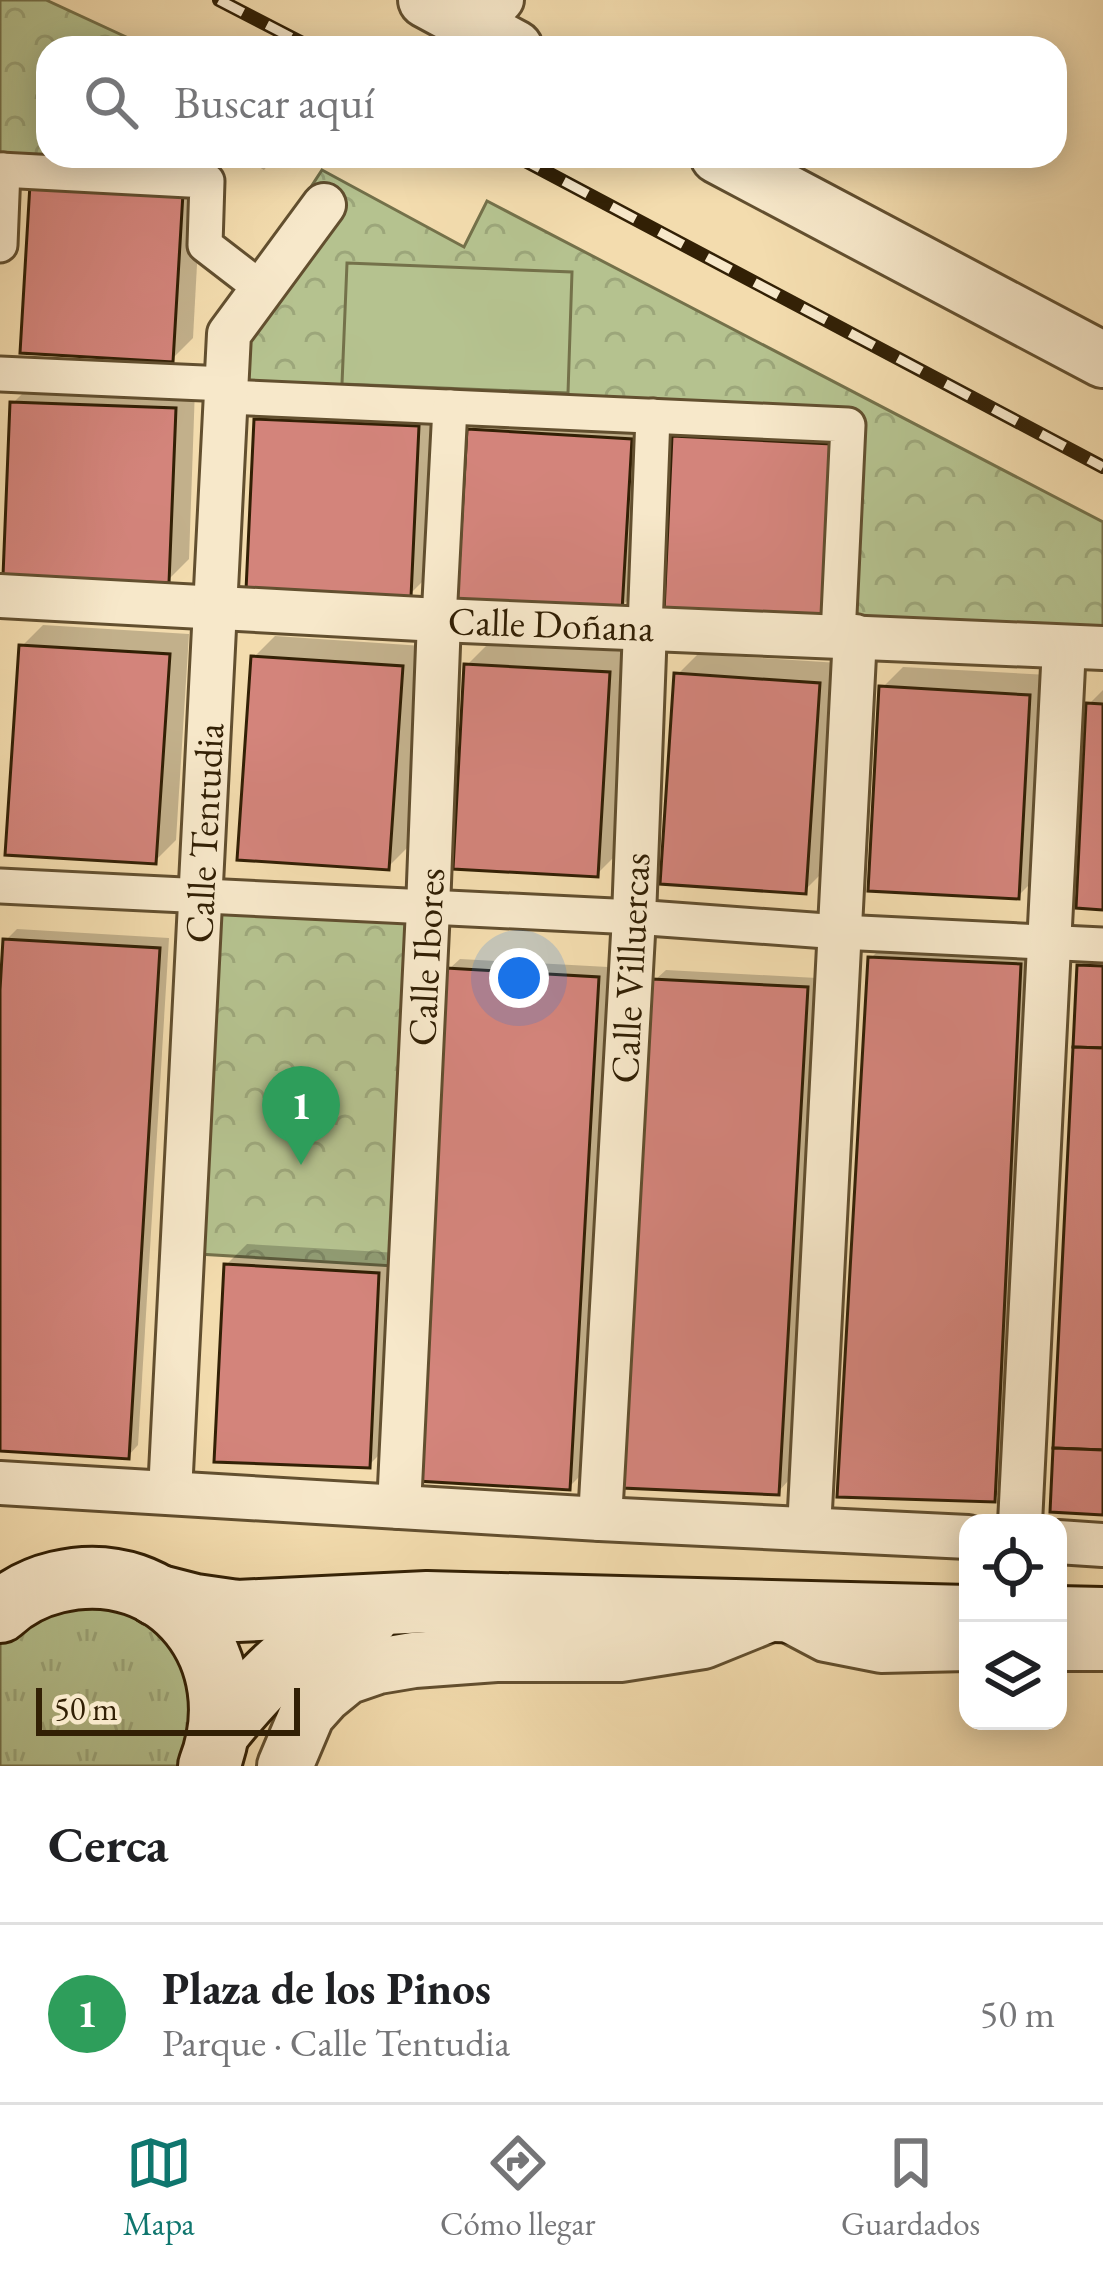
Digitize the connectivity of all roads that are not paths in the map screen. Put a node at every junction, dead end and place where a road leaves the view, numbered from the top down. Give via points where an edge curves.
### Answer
1 (426, 0) edge
2 (498, 25) edge
3 (741, 168) edge
4 (2, 170) edge
5 (324, 205) dead end
6 (0, 245) edge
7 (262, 289) junction
8 (1103, 360) edge
9 (0, 374) edge
10 (226, 390) junction
11 (450, 407) junction
12 (653, 416) junction
13 (0, 596) edge
14 (215, 607) junction
15 (439, 620) junction
16 (645, 628) junction
17 (846, 636) junction
18 (1084, 648) edge
19 (0, 886) edge
20 (201, 898) junction
21 (428, 909) junction
22 (634, 917) junction
23 (840, 932) junction
24 (1048, 941) junction
25 (1103, 944) edge
26 (0, 1484) edge
27 (170, 1492) junction
28 (399, 1507) junction
29 (1020, 1514) edge
30 (600, 1520) junction
31 (809, 1529) junction
32 (959, 1537) edge
33 (1067, 1543) edge
34 (1103, 1545) edge
35 (156, 1595) junction
36 (13, 1597) edge
37 (427, 1602) junction
38 (772, 1612) junction
39 (959, 1616) edge
40 (1067, 1617) edge
41 (1103, 1618) edge
42 (959, 1648) edge
43 (1067, 1648) edge
44 (1103, 1649) edge
45 (212, 1757) edge
46 (285, 1766) edge

1 - 2 street
3 - 8 street
4 - 6 street
4 - 7 street via 207,181 205,245
5 - 7 street, Calle Tentudia
7 - 10 street, Calle Tentudia via 229,334
9 - 10 street
10 - 11 street
10 - 14 street, Calle Tentudia
11 - 12 street
11 - 15 street, Calle Ibores
12 - 16 street, Calle Villuercas
12 - 17 street via 848,424
13 - 14 street, Calle Doñana
14 - 15 street, Calle Doñana
14 - 20 street, Calle Tentudia
15 - 16 street, Calle Doñana
15 - 21 street, Calle Ibores
16 - 17 street, Calle Doñana
16 - 22 street, Calle Villuercas
17 - 18 street, Calle Doñana
17 - 23 street
18 - 24 street
19 - 20 street
20 - 21 street
20 - 27 street, Calle Tentudia
21 - 22 street
21 - 28 street, Calle Ibores
22 - 23 street
22 - 30 street, Calle Villuercas
23 - 24 street
23 - 31 street
24 - 25 street
24 - 29 street
26 - 27 street
27 - 28 street
28 - 30 street
30 - 31 street
31 - 32 street
33 - 34 street
35 - 36 main road via 118,1580 77,1577
35 - 37 main road via 237,1611
35 - 45 main road via 182,1614 215,1668 222,1699
37 - 38 main road
37 - 45 main road via 321,1634 253,1690
38 - 39 main road
38 - 42 street via 825,1640 881,1651
38 - 46 street via 703,1641 620,1654 496,1654 377,1666 324,1694
40 - 41 main road
43 - 44 street

